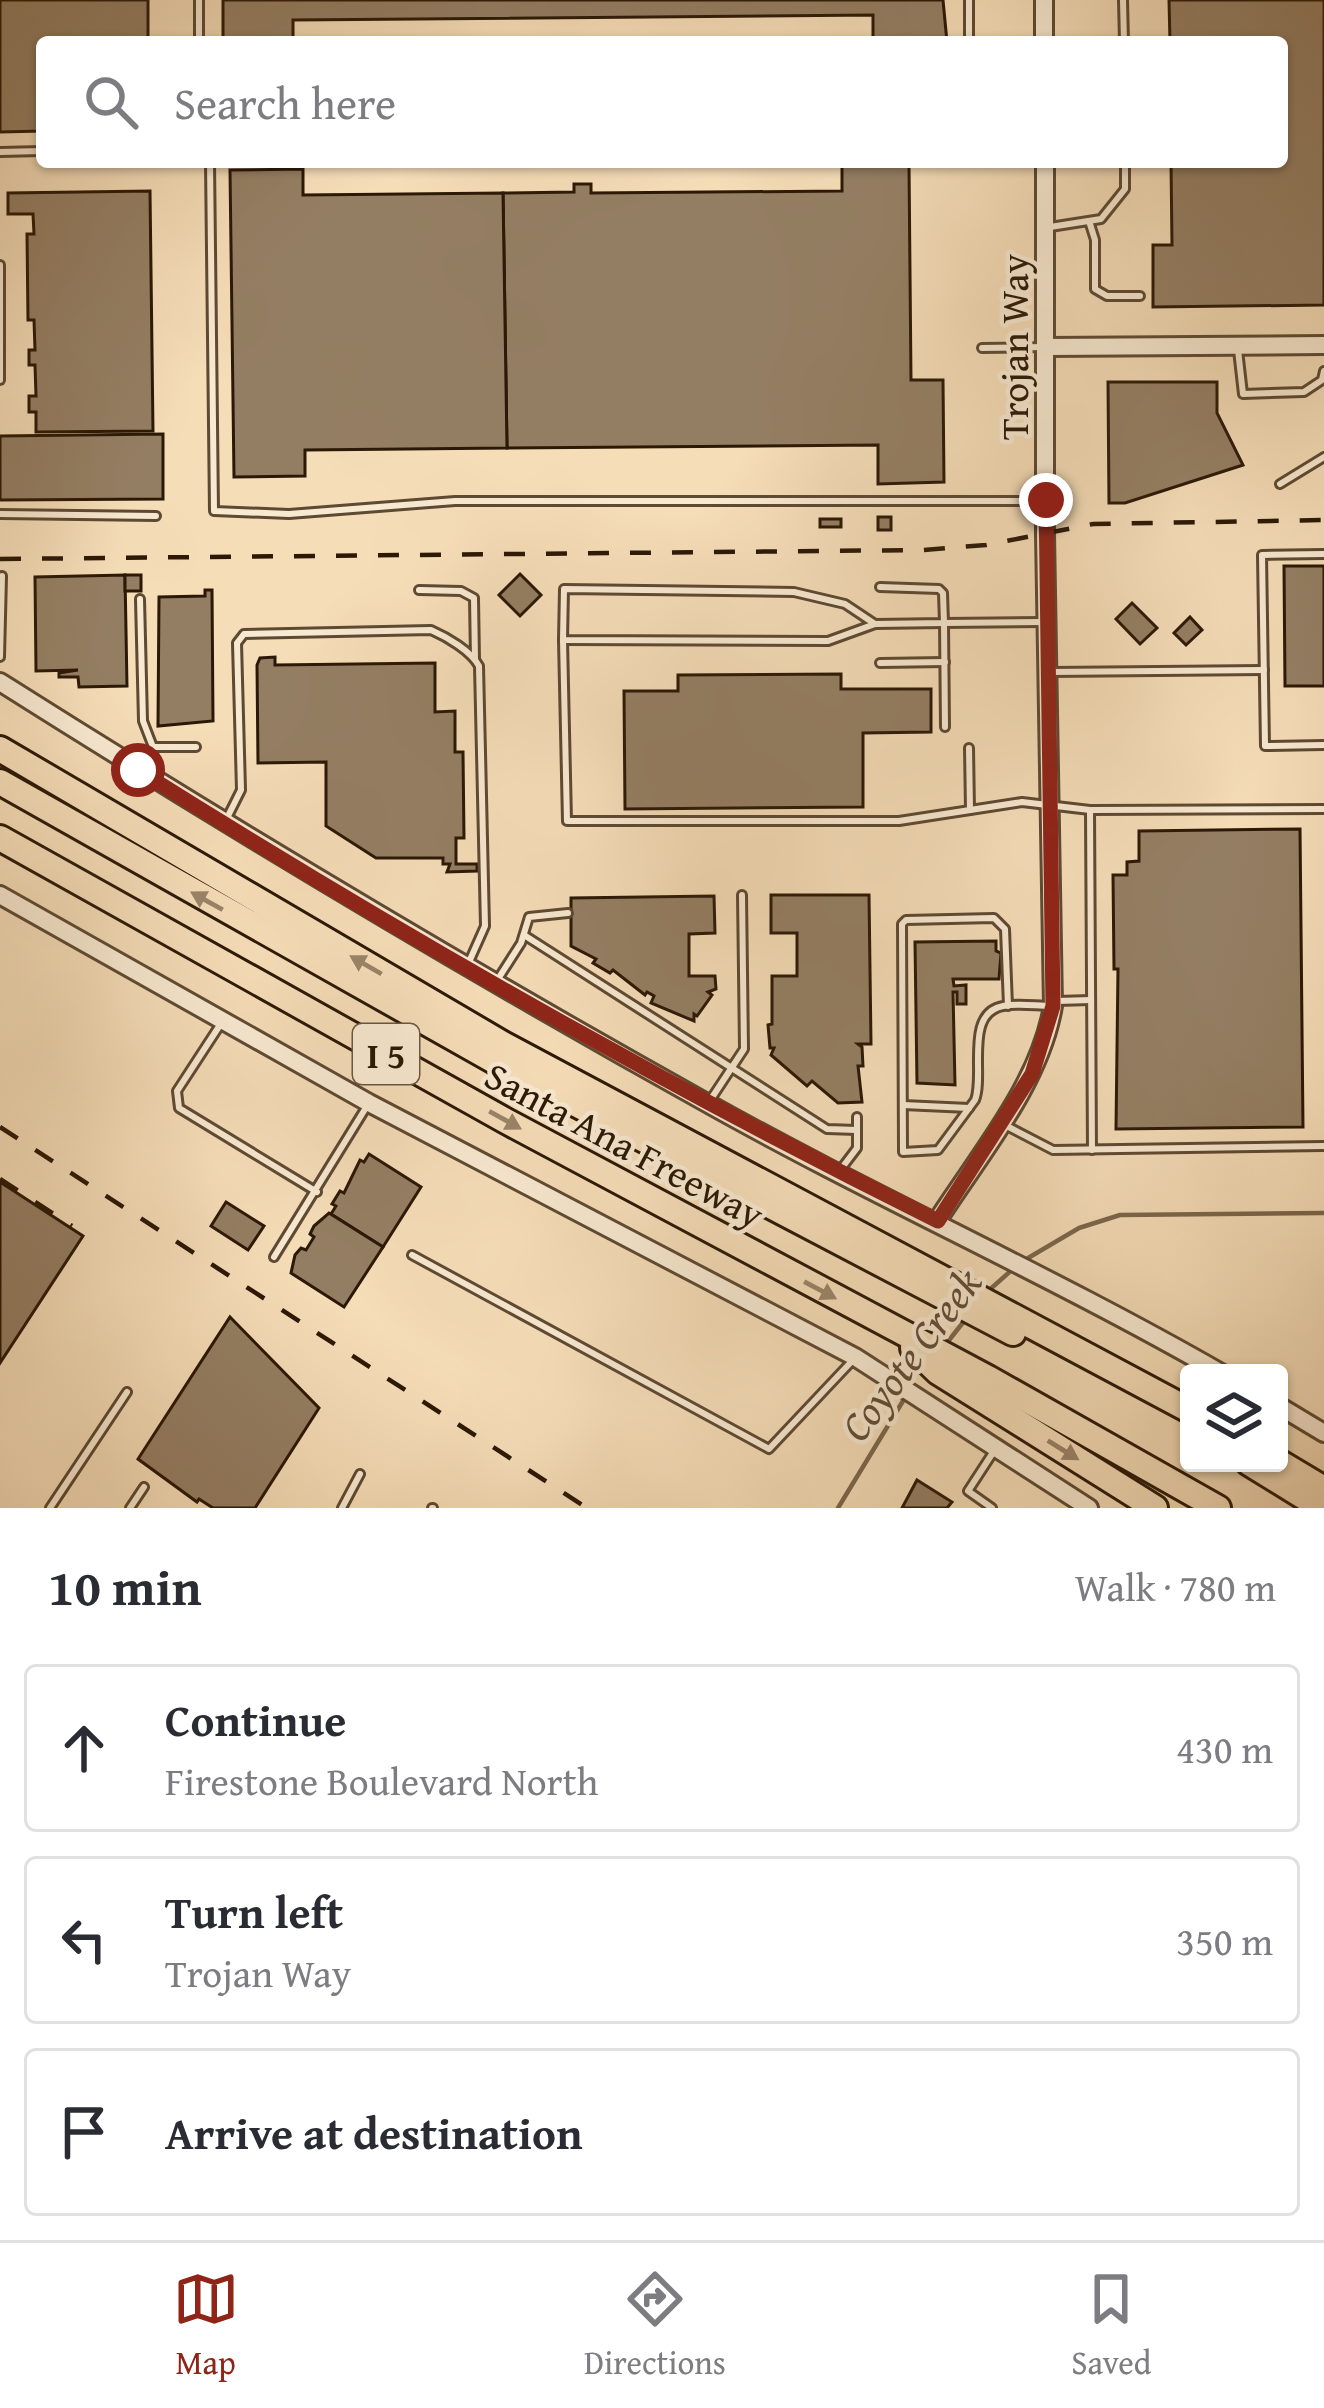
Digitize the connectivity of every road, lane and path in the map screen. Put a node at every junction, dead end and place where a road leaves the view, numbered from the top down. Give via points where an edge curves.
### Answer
1 (199, 0) edge
2 (969, 0) edge
3 (1043, 0) edge
4 (1123, 0) edge
5 (199, 36) edge
6 (969, 36) edge
7 (1044, 36) edge
8 (1124, 36) edge
9 (36, 151) edge
10 (0, 152) edge
11 (210, 168) edge
12 (1045, 168) edge
13 (1125, 168) edge
14 (1089, 221) junction
15 (1046, 227) junction
16 (0, 265) edge
17 (1140, 296) dead end
18 (0, 304) edge
19 (1238, 346) junction
20 (1324, 346) edge
21 (1048, 347) junction
22 (982, 348) dead end
23 (1324, 371) edge
24 (0, 380) edge
25 (1324, 457) edge
26 (1280, 484) dead end
27 (1046, 500) junction
28 (0, 514) edge
29 (155, 516) dead end
30 (1324, 554) edge
31 (2, 576) edge
32 (880, 587) dead end
33 (419, 590) dead end
34 (140, 599) dead end
35 (1047, 621) junction
36 (944, 622) junction
37 (875, 623) junction
38 (563, 640) junction
39 (0, 657) edge
40 (475, 659) junction
41 (945, 662) junction
42 (880, 663) dead end
43 (1264, 670) junction
44 (1048, 672) junction
45 (0, 682) edge
46 (945, 728) dead end
47 (1324, 746) edge
48 (153, 747) junction
49 (196, 748) dead end
50 (969, 748) dead end
51 (0, 749) edge
52 (138, 770) junction
53 (0, 782) edge
54 (1050, 808) junction
55 (1324, 809) edge
56 (970, 810) junction
57 (1090, 810) junction
58 (224, 824) junction
59 (0, 838) edge
60 (0, 895) edge
61 (742, 895) dead end
62 (568, 913) dead end
63 (524, 934) junction
64 (468, 965) junction
65 (496, 982) junction
66 (1091, 1000) junction
67 (1053, 1004) junction
68 (1008, 1006) junction
69 (222, 1022) junction
70 (733, 1069) junction
71 (369, 1103) junction
72 (708, 1104) junction
73 (903, 1105) junction
74 (969, 1108) junction
75 (856, 1117) dead end
76 (1000, 1123) junction
77 (857, 1130) junction
78 (1324, 1147) edge
79 (1092, 1150) junction
80 (838, 1172) junction
81 (317, 1192) junction
82 (938, 1221) junction
83 (412, 1255) dead end
84 (274, 1257) dead end
85 (907, 1268) junction
86 (1019, 1327) junction
87 (855, 1357) junction
88 (1206, 1364) edge
89 (980, 1385) junction
90 (127, 1391) dead end
91 (1180, 1406) edge
92 (1288, 1411) edge
93 (1180, 1423) edge
94 (1324, 1433) edge
95 (996, 1448) junction
96 (1288, 1467) edge
97 (1264, 1472) edge
98 (359, 1474) dead end
99 (144, 1487) dead end
100 (1324, 1489) edge
101 (50, 1508) edge
102 (130, 1508) edge
103 (342, 1508) edge
104 (992, 1508) edge
105 (1089, 1508) edge
106 (1155, 1508) edge
107 (1218, 1508) edge
108 (1322, 1508) edge

1 - 5 lane
2 - 6 lane
3 - 7 street
4 - 8 lane
9 - 10 lane
11 - 27 lane via 214,511 289,514 455,500
12 - 15 street, Trojan Way
13 - 14 lane via 1125,189 1101,219
14 - 15 lane
14 - 17 lane via 1095,289
15 - 21 street, Trojan Way
16 - 18 lane
18 - 24 lane
19 - 20 street
19 - 21 street
19 - 23 lane via 1243,394 1304,392
21 - 22 lane
21 - 27 street, Trojan Way
25 - 26 lane
27 - 35 street, Trojan Way
28 - 29 lane
30 - 43 lane via 1262,555
31 - 39 lane
32 - 36 lane via 939,589
33 - 40 lane via 473,598
34 - 48 lane via 143,721
35 - 36 lane
35 - 44 street, Trojan Way
36 - 37 lane
36 - 41 lane
37 - 38 lane via 828,641
37 - 38 lane via 845,604 794,592 564,590
38 - 56 lane via 567,821 899,820
40 - 58 lane via 431,630 244,634 236,643 241,790
40 - 64 lane via 485,926
41 - 42 lane
41 - 46 lane
43 - 44 lane
43 - 47 lane via 1265,746
44 - 54 street, Trojan Way
45 - 52 street
48 - 49 lane
48 - 52 lane
50 - 56 lane
85 -> 51 highway, Santa Ana Freeway / I 5 via 503,1044
52 - 58 street
85 -> 53 highway via 505,1067
54 - 56 lane via 1022,802
54 - 57 lane
54 - 67 street, Trojan Way
55 - 57 lane
57 - 66 lane
58 - 64 street
59 -> 89 highway, Santa Ana Freeway / I 5 via 895,1330 938,1372
60 - 69 street
61 - 70 lane via 744,1049
62 - 63 lane via 529,917
63 - 65 lane
63 - 70 lane
64 - 65 street
65 - 72 street
66 - 67 lane
66 - 79 lane
67 - 68 lane
67 - 76 street, Trojan Way via 1032,1074
68 - 73 lane via 1002,922 906,920
68 - 74 lane via 983,1022 979,1091
69 - 71 street
69 - 81 lane via 177,1091 179,1108
70 - 72 lane
70 - 77 lane via 827,1129
71 - 81 lane
71 - 87 street
72 - 80 street
73 - 74 lane
73 - 74 lane via 903,1152 921,1153 938,1150
75 - 77 lane
76 - 79 lane via 1053,1150
76 - 82 street, Trojan Way
77 - 80 lane via 857,1148
78 - 79 lane
80 - 82 street
81 - 84 lane
82 - 88 street
83 - 87 lane via 769,1449
85 - 86 highway, Santa Ana Freeway / I 5
86 - 91 highway, Santa Ana Freeway / I 5
86 - 93 highway
87 - 95 street
89 -> 106 highway
89 - 107 highway
90 - 101 lane
92 - 94 street
95 - 104 lane via 968,1491
95 - 105 street
96 - 100 highway
97 - 108 highway
98 - 103 lane
99 - 102 lane

